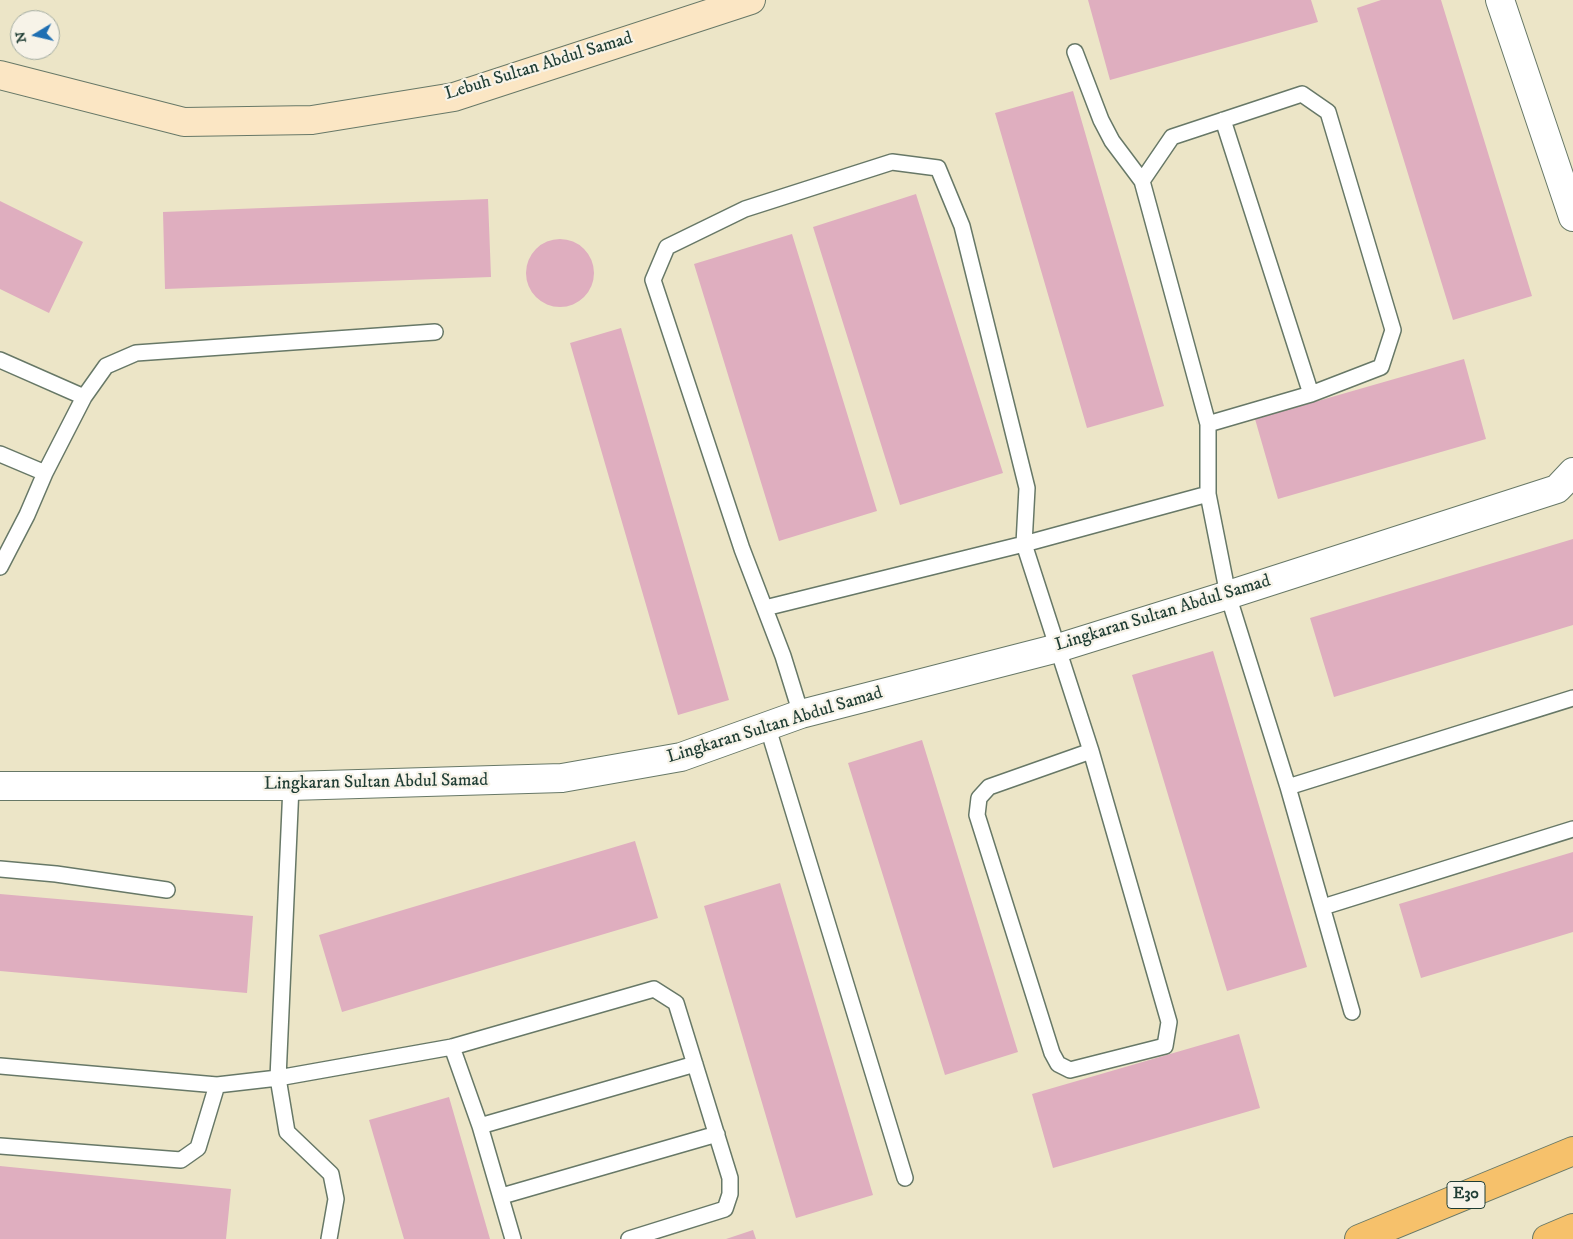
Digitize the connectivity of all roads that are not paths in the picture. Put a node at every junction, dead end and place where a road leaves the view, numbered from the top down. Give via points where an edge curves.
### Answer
1 (751, 0) edge
2 (1500, 0) edge
3 (1074, 52) dead end
4 (0, 75) edge
5 (1223, 120) junction
6 (1142, 181) junction
7 (1573, 216) edge
8 (435, 332) dead end
9 (0, 360) edge
10 (1311, 394) junction
11 (84, 397) junction
12 (1208, 424) junction
13 (0, 454) edge
14 (1573, 472) edge
15 (45, 473) junction
16 (1208, 494) junction
17 (1024, 544) junction
18 (0, 567) edge
19 (1228, 595) junction
20 (765, 608) junction
21 (1058, 648) junction
22 (1573, 698) edge
23 (801, 714) junction
24 (767, 725) junction
25 (1092, 751) junction
26 (0, 786) edge
27 (291, 786) junction
28 (1288, 787) junction
29 (1573, 829) edge
30 (0, 869) edge
31 (167, 890) dead end
32 (1323, 907) junction
33 (1352, 1012) dead end
34 (452, 1047) junction
35 (695, 1064) junction
36 (0, 1066) edge
37 (278, 1078) junction
38 (217, 1085) junction
39 (480, 1126) junction
40 (717, 1134) junction
41 (0, 1146) edge
42 (1573, 1151) edge
43 (905, 1178) dead end
44 (502, 1196) junction
45 (1573, 1228) edge
46 (329, 1239) edge
47 (514, 1239) edge
48 (629, 1239) edge
49 (1359, 1239) edge
50 (1547, 1239) edge

1 - 4 street, Lebuh Sultan Abdul Samad via 454,96 312,120 184,122
2 - 7 street
3 - 6 lane via 1112,141
5 - 6 lane via 1172,137
5 - 10 lane
5 - 10 lane via 1302,94 1328,112 1393,330 1381,367
6 - 12 lane
8 - 11 lane via 136,353 106,366
9 - 11 lane
10 - 12 lane
11 - 15 lane
12 - 16 lane
13 - 15 lane
14 - 19 street, Lingkaran Sultan Abdul Samad via 1557,489
15 - 18 lane
16 - 17 lane
16 - 19 lane
17 - 20 lane
17 - 20 lane via 1027,488 962,226 938,168 892,162 745,209 668,247 653,280 742,549
17 - 21 lane
19 - 21 street, Lingkaran Sultan Abdul Samad
19 - 28 lane
20 - 23 lane
21 - 23 street, Lingkaran Sultan Abdul Samad
21 - 25 lane
22 - 28 lane
23 - 24 street, Lingkaran Sultan Abdul Samad
24 - 27 street, Lingkaran Sultan Abdul Samad via 680,758 562,778
24 - 43 lane
25 - 25 lane via 1169,1022 1165,1046 1070,1070 1058,1064 1052,1053 977,815 979,798 990,787
26 - 27 street, Lingkaran Sultan Abdul Samad
27 - 37 lane
28 - 32 lane
29 - 32 lane
30 - 31 lane
32 - 33 lane
34 - 35 lane via 654,989 676,1003
34 - 37 lane
34 - 39 lane
35 - 39 lane
35 - 40 lane
36 - 38 lane
37 - 38 lane
37 - 46 lane via 288,1132 331,1174 336,1199
38 - 41 lane via 198,1148 181,1160
39 - 44 lane
40 - 44 lane
40 - 48 lane via 730,1178 730,1194 725,1209
42 - 49 highway, E30
44 - 47 lane
45 - 50 highway

